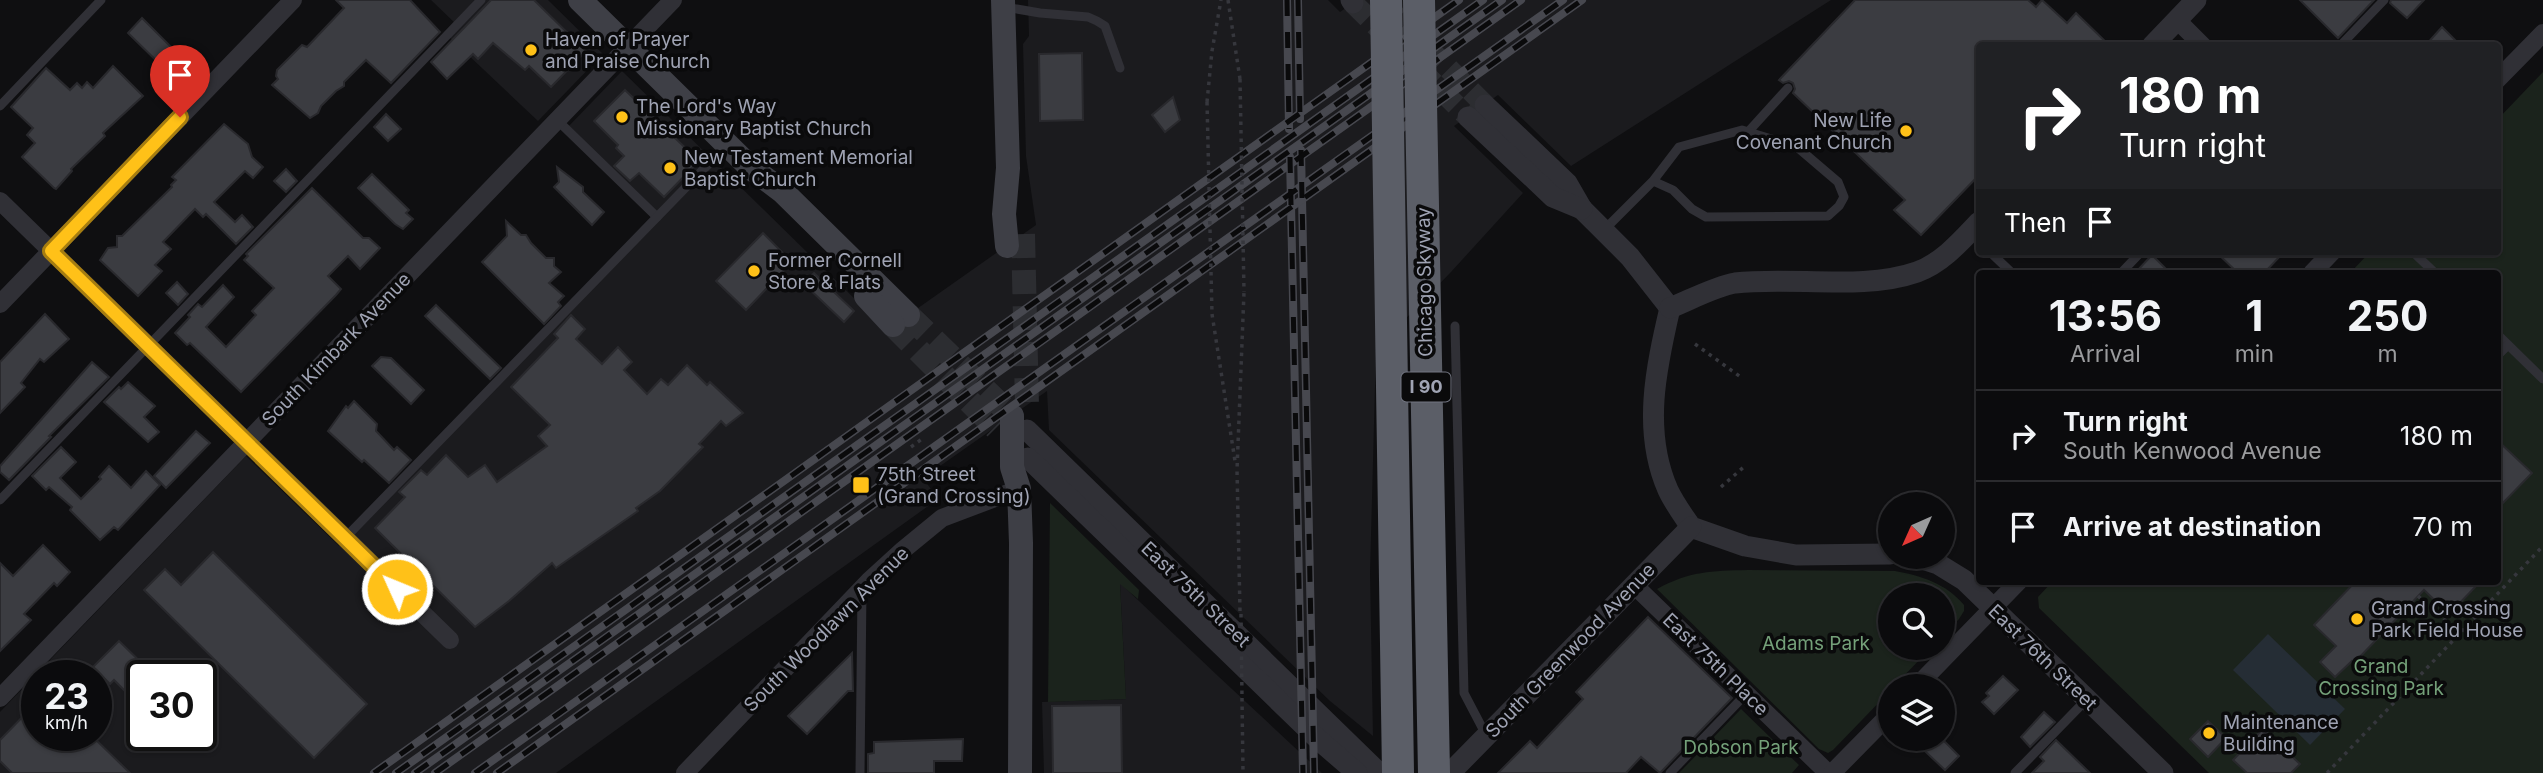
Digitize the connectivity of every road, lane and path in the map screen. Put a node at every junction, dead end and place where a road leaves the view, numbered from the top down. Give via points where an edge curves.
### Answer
1 (101, 0) edge
2 (292, 0) edge
3 (481, 0) edge
4 (580, 0) edge
5 (673, 0) edge
6 (1221, 0) edge
7 (1228, 0) edge
8 (1386, 0) edge
9 (1419, 0) edge
10 (2196, 0) edge
11 (2384, 0) edge
12 (1003, 4) edge
13 (2177, 20) junction
14 (2543, 33) edge
15 (2156, 42) edge
16 (2199, 42) edge
17 (2344, 42) edge
18 (628, 47) junction
19 (1120, 68) dead end
20 (2501, 76) edge
21 (1788, 88) dead end
22 (0, 106) edge
23 (1477, 111) tunnel mouth
24 (557, 120) junction
25 (1748, 132) junction
26 (727, 144) junction
27 (1653, 181) junction
28 (0, 201) edge
29 (657, 217) junction
30 (1604, 230) junction
31 (1976, 232) edge
32 (1015, 240) tunnel mouth
33 (51, 251) junction
34 (1994, 256) edge
35 (2137, 256) edge
36 (2328, 256) edge
37 (2417, 256) edge
38 (2009, 270) edge
39 (2124, 270) edge
40 (2315, 270) edge
41 (2432, 270) edge
42 (0, 304) edge
43 (1670, 308) junction
44 (900, 320) tunnel mouth
45 (1455, 326) dead end
46 (2501, 338) edge
47 (1695, 344) dead end
48 (2508, 345) junction
49 (149, 346) junction
50 (2501, 352) edge
51 (1742, 378) dead end
52 (2543, 379) edge
53 (1017, 430) junction
54 (922, 439) dead end
55 (246, 442) junction
56 (911, 447) dead end
57 (1746, 465) dead end
58 (1237, 470) junction
59 (1721, 486) dead end
60 (1019, 489) junction
61 (0, 500) edge
62 (1691, 527) junction
63 (345, 538) junction
64 (2543, 546) edge
65 (1878, 554) edge
66 (1947, 569) edge
67 (1634, 585) junction
68 (2015, 585) edge
69 (862, 588) junction
70 (2418, 596) dead end
71 (1993, 608) junction
72 (2460, 633) junction
73 (450, 640) dead end
74 (1929, 674) edge
75 (1746, 694) junction
76 (0, 698) edge
77 (2087, 699) junction
78 (1878, 726) edge
79 (1486, 735) junction
80 (685, 773) edge
81 (859, 773) edge
82 (1020, 773) edge
83 (1243, 773) edge
84 (1357, 773) edge
85 (1379, 773) edge
86 (1398, 773) edge
87 (1434, 773) edge
88 (1450, 773) edge
89 (1670, 773) edge
90 (1830, 773) edge
91 (2015, 773) edge
92 (2163, 773) edge
93 (2327, 773) edge

1 - 22 lane
2 - 33 street
3 - 49 lane
4 - 18 main road
5 - 18 street, South Kimbark Avenue
6 - 58 path, bridge via 1208,102 1212,314
7 - 58 path, bridge via 1240,79 1244,292
8 - 86 highway, Chicago Skyway / I 90, bridge
9 - 87 highway, Chicago Skyway / I 90, bridge
10 - 13 street
11 - 17 lane
12 - 19 lane via 1097,21 1105,26
12 - 32 main road via 1008,168 1021,214
13 - 15 street
13 - 16 street
14 - 20 street
18 - 24 street, South Kimbark Avenue
18 - 26 main road
21 - 25 lane
23 - 30 street via 1553,197 1582,209
24 - 29 lane
24 - 55 street, South Kimbark Avenue
25 - 27 lane via 1679,147
25 - 27 lane via 1797,147 1838,182 1844,197 1839,206 1828,216 1706,217 1673,190
26 - 29 lane
26 - 44 main road via 782,191
27 - 30 lane
28 - 33 street
29 - 63 lane
30 - 43 street
31 - 43 street via 1918,272 1867,280 1733,283
33 - 42 street
33 - 49 street
34 - 38 lane
35 - 39 lane
36 - 40 street
37 - 41 lane
43 - 62 street via 1655,369 1654,432 1669,490
45 - 79 lane via 1464,693
46 - 48 lane
47 - 51 path
48 - 50 lane
48 - 52 lane
49 - 55 street
49 - 61 lane
53 - 60 main road via 1028,467
53 - 84 street, East 75th Street via 1310,731
53 - 85 street, East 75th Street
54 - 56 path
55 - 63 street
55 - 76 street, South Kimbark Avenue
57 - 59 path
58 - 83 path, bridge
60 - 69 street, South Woodlawn Avenue via 942,518
60 - 82 main road
62 - 65 street via 1745,546 1796,555
62 - 67 street, South Greenwood Avenue
63 - 73 street
64 - 72 path
66 - 71 street, East 76th Street via 1964,579
67 - 75 street, East 75th Place
67 - 79 street, South Greenwood Avenue
68 - 71 street
69 - 80 street, South Woodlawn Avenue
69 - 81 lane
70 - 72 path
71 - 74 street
71 - 77 street, East 76th Street
72 - 93 path
75 - 89 lane
75 - 90 street, East 75th Place
77 - 91 lane
77 - 92 street, East 76th Street
78 - 90 street
79 - 88 street, South Greenwood Avenue

